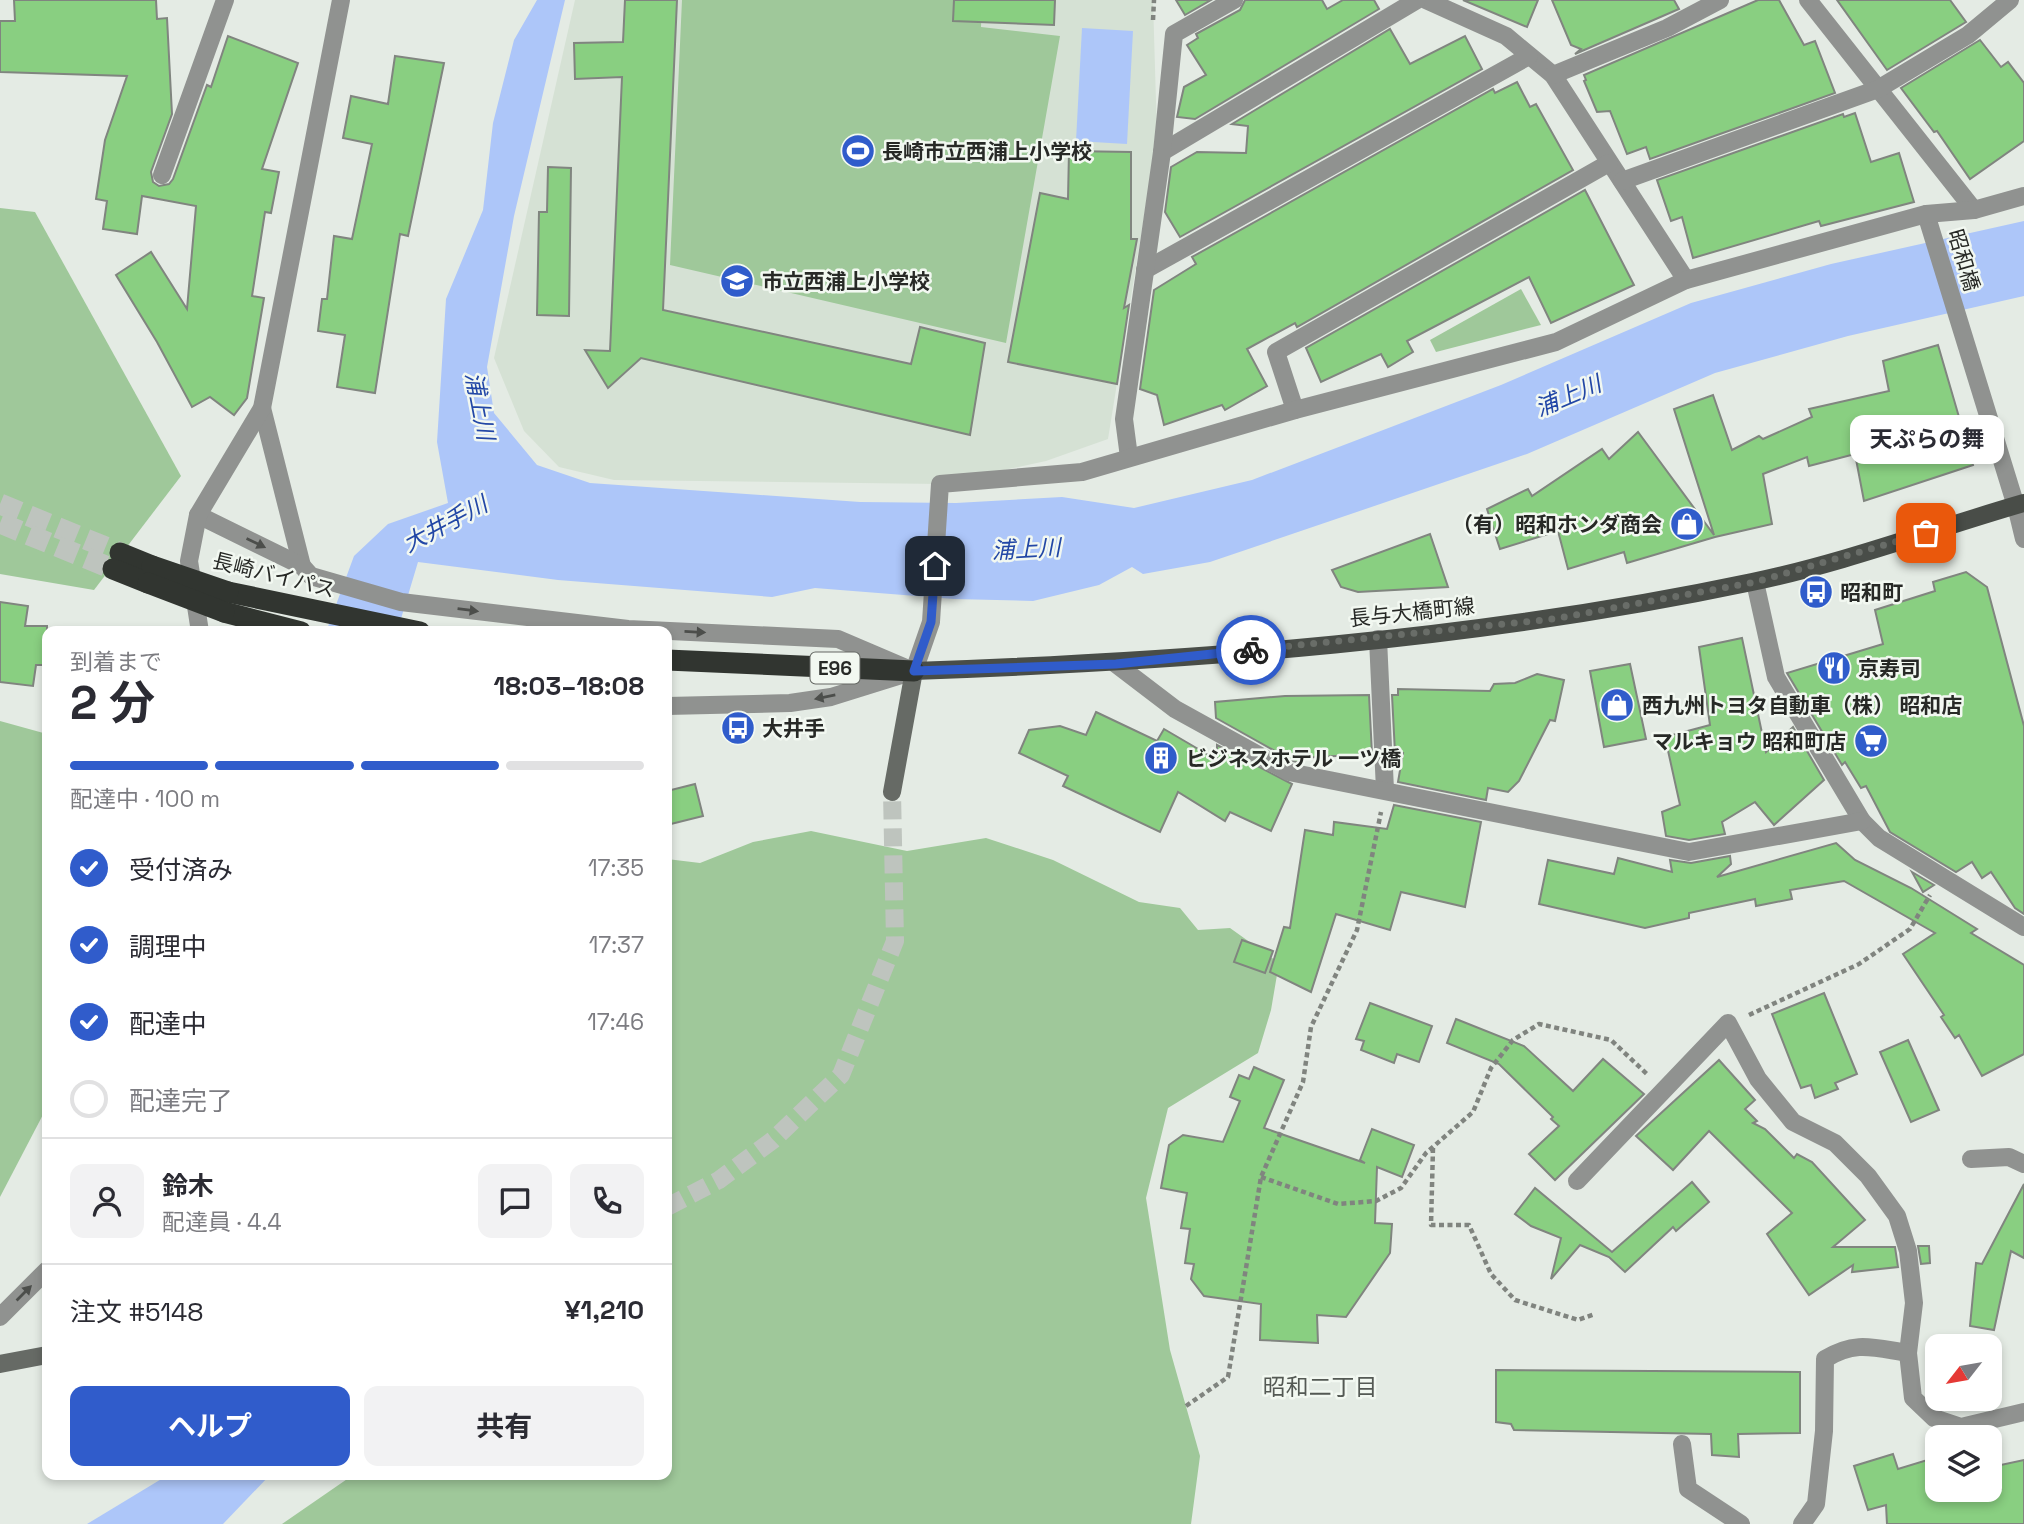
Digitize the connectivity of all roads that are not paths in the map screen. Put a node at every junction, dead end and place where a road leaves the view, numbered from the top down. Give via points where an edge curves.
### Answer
1 (225, 0) edge
2 (341, 0) edge
3 (1234, 0) edge
4 (1416, 0) edge
5 (1426, 0) edge
6 (1720, 0) edge
7 (1808, 0) edge
8 (2010, 0) edge
9 (1529, 56) junction
10 (1553, 75) junction
11 (1878, 89) junction
12 (1162, 152) junction
13 (1609, 163) junction
14 (162, 175) dead end
15 (1622, 181) junction
16 (2024, 196) edge
17 (1974, 210) junction
18 (1926, 214) junction
19 (1145, 270) junction
20 (1686, 280) junction
21 (262, 408) junction
22 (1296, 410) junction
23 (1129, 457) junction
24 (2020, 505) edge
25 (198, 515) junction
26 (2024, 539) edge
27 (116, 561) tunnel mouth
28 (307, 571) junction
29 (1755, 582) junction
30 (226, 602) junction
31 (203, 626) edge
32 (286, 626) edge
33 (389, 626) edge
34 (603, 626) edge
35 (672, 631) edge
36 (1378, 639) junction
37 (672, 661) edge
38 (1116, 664) junction
39 (755, 671) junction
40 (914, 671) junction
41 (672, 674) edge
42 (672, 706) edge
43 (1385, 790) junction
44 (892, 792) tunnel mouth
45 (1862, 821) junction
46 (2024, 927) edge
47 (1972, 1159) dead end
48 (2024, 1164) edge
49 (1577, 1181) dead end
50 (42, 1275) edge
51 (0, 1317) edge
52 (1908, 1353) junction
53 (42, 1356) edge
54 (0, 1364) edge
55 (2024, 1412) edge
56 (1682, 1444) dead end
57 (1741, 1524) edge
58 (1802, 1524) edge

1 - 14 street
2 - 21 street
3 - 12 street via 1174,34
4 - 12 street
5 - 9 street via 1506,36
6 - 10 street via 1667,28
7 - 11 street
8 - 11 street via 1968,35
9 - 10 street
9 - 19 street
10 - 13 street
11 - 15 street
11 - 17 street
12 - 19 street
13 - 15 street
13 - 22 street via 1276,352
15 - 20 street
16 - 17 street
17 - 18 street
18 - 20 street
18 - 24 street, 昭和橋
19 - 23 street via 1124,419
20 - 22 street via 1556,342
21 - 25 street
21 - 28 street
22 - 23 street
23 - 40 street via 1082,472 940,484 931,622
24 - 26 street, 昭和橋
24 - 29 main road, 長与大橋町線
25 -> 28 street
25 - 31 street via 189,561
27 - 30 highway, 長崎バイパス, bridge
28 -> 34 street via 401,602
29 - 36 main road, 長与大橋町線 via 1553,619
29 - 45 street via 1776,677
30 - 32 highway, 長崎バイパス
30 - 33 highway, 長崎バイパス
35 -> 40 street via 838,639
36 - 38 main road, 長与大橋町線
36 - 43 street
37 - 39 highway, E96
38 - 40 main road, 長与大橋町線
38 - 43 street via 1175,709 1289,772
39 - 40 highway, E96
39 - 41 highway, E96
40 -> 42 street via 831,697 790,703
40 - 44 main road
43 - 45 street via 1689,852
45 - 46 street via 1878,838
47 - 48 street via 2009,1157
49 - 52 street via 1728,1023 1758,1079 1793,1122 1835,1143 1868,1176 1897,1216 1908,1251 1914,1303
51 -> 50 street
52 - 55 street via 1913,1398 1934,1418 1961,1427
52 - 58 street via 1844,1347 1825,1359 1816,1504
53 - 54 main road
56 - 57 street via 1688,1489

